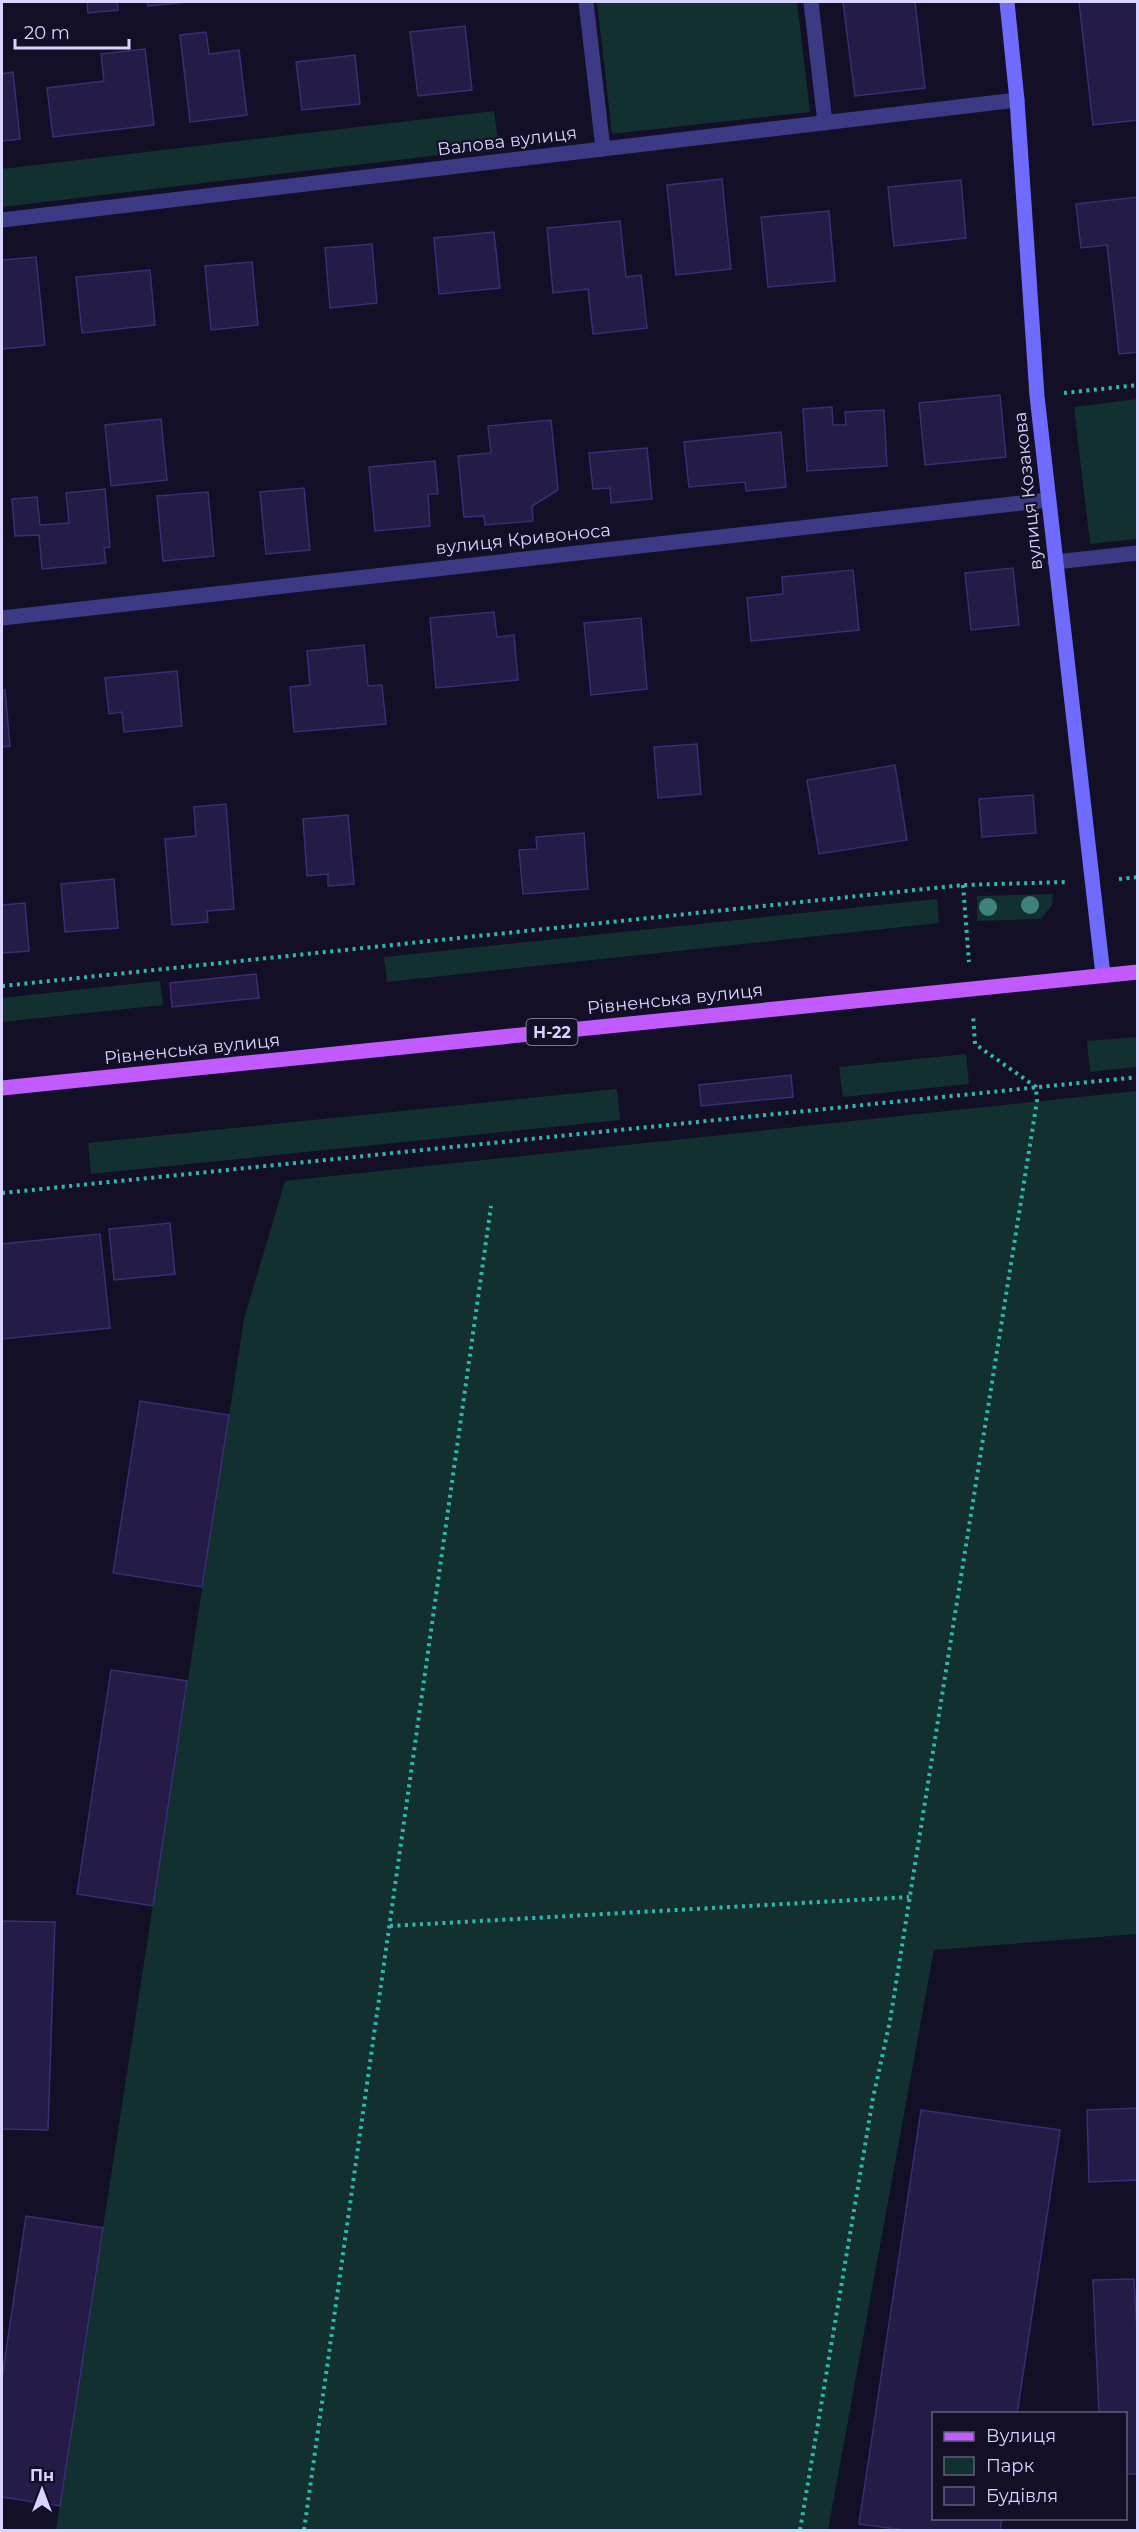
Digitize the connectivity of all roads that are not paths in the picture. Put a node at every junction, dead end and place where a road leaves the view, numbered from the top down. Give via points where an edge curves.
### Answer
1 (586, 2) edge
2 (810, 2) edge
3 (1007, 2) edge
4 (1017, 100) junction
5 (825, 123) junction
6 (603, 149) junction
7 (2, 220) edge
8 (1048, 500) junction
9 (1137, 553) edge
10 (1055, 562) junction
11 (2, 618) edge
12 (1137, 972) edge
13 (1103, 975) junction
14 (2, 1088) edge

1 - 6 street
2 - 5 street
3 - 4 street, вулиця Козакова
4 - 5 street, Валова вулиця
4 - 8 street, вулиця Козакова
5 - 6 street, Валова вулиця
6 - 7 street, Валова вулиця
8 - 10 street, вулиця Козакова
8 - 11 street, вулиця Кривоноса
9 - 10 street
10 - 13 street, вулиця Козакова
12 - 13 main road, Рівненська вулиця / Н-22
13 - 14 main road, Рівненська вулиця / Н-22

